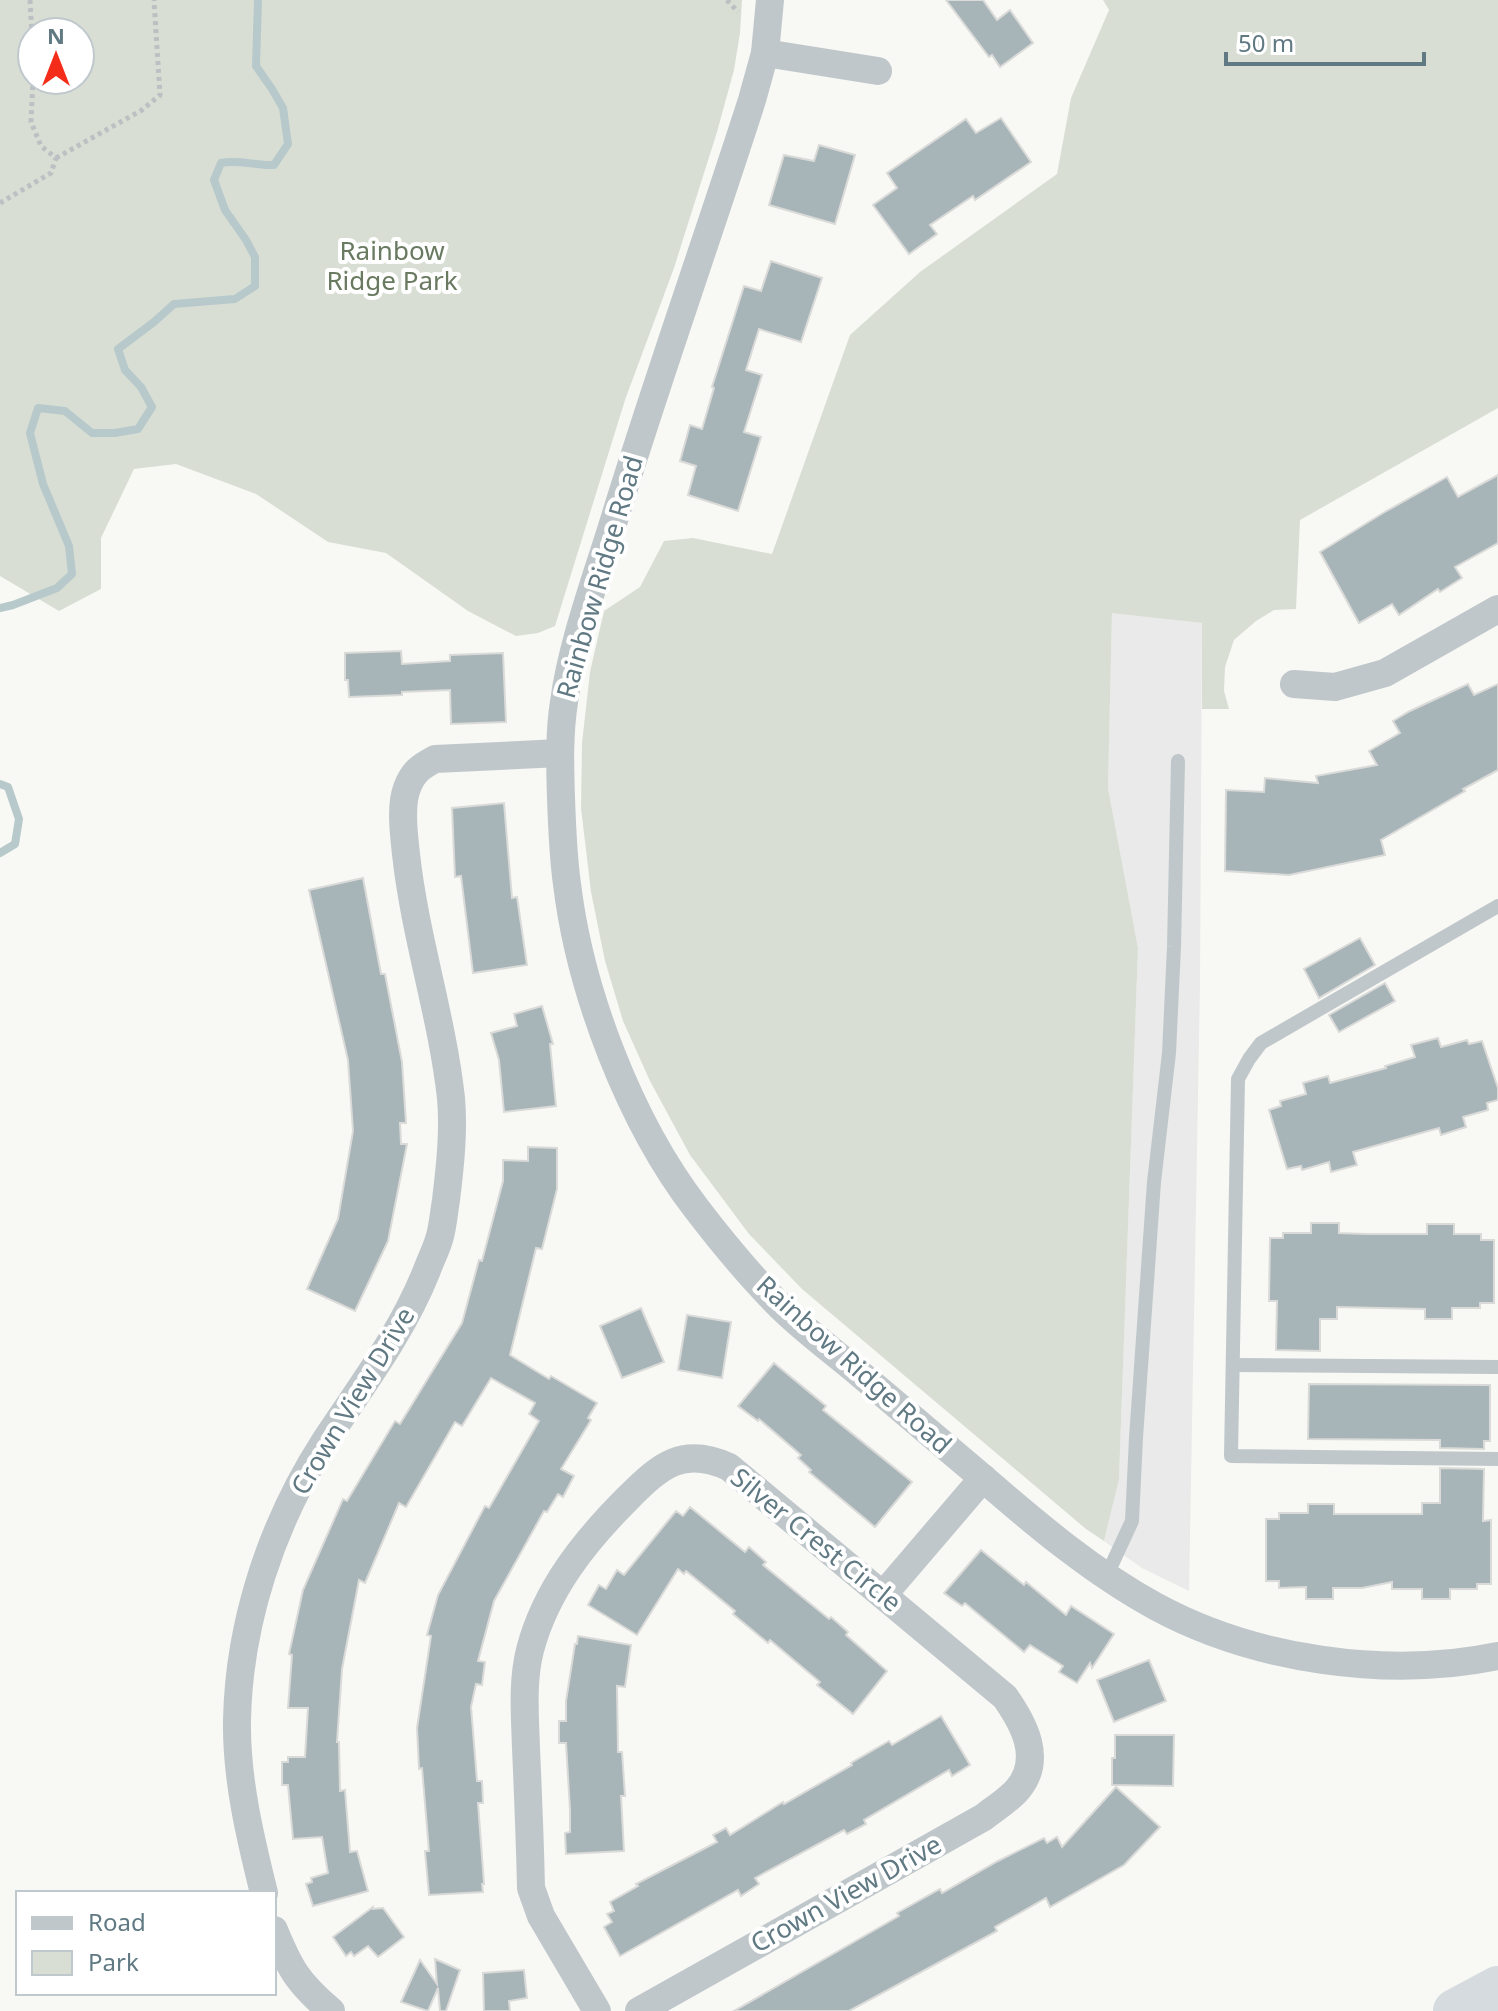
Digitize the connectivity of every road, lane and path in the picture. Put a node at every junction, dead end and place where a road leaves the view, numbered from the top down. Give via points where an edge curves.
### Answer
1 (154, 0) edge
2 (727, 0) edge
3 (770, 0) edge
4 (738, 12) dead end
5 (765, 53) junction
6 (878, 71) dead end
7 (32, 96) edge
8 (56, 158) junction
9 (0, 203) edge
10 (1498, 609) edge
11 (1294, 684) dead end
12 (560, 753) junction
13 (1178, 761) dead end
14 (1498, 906) edge
15 (1233, 1365) junction
16 (1498, 1367) edge
17 (1498, 1459) edge
18 (983, 1478) junction
19 (1107, 1575) junction
20 (883, 1595) junction
21 (1498, 1656) edge
22 (1031, 1756) joint
23 (263, 1891) edge
24 (276, 1935) edge
25 (1498, 1988) edge
26 (331, 2011) edge
27 (597, 2011) edge
28 (639, 2011) edge
29 (1455, 2011) edge

1 - 8 path via 160,95
2 - 4 path
3 - 5 street, Rainbow Ridge Road
5 - 6 street
5 - 12 street, Rainbow Ridge Road via 577,641
7 - 8 path via 31,122 41,146
8 - 9 path via 51,173
10 - 11 street via 1385,673 1335,687
12 - 18 street, Rainbow Ridge Road via 566,884 576,935 608,1044 658,1151 694,1205 782,1308
12 - 23 street, Crown View Drive via 435,759 417,768 405,791 411,896 451,1100 446,1198 439,1238 406,1317 301,1480 261,1577 246,1633 239,1747 250,1840
13 - 19 lane via 1169,1053 1153,1197 1132,1521
14 - 15 lane via 1261,1043 1249,1059 1238,1079
15 - 16 lane
15 - 17 lane via 1231,1456
18 - 19 street, Rainbow Ridge Road
18 - 20 street
19 - 21 street, Rainbow Ridge Road via 1199,1627 1309,1658 1424,1665
20 - 22 street, Silver Crest Circle via 1005,1697 1020,1718
20 - 27 street, Silver Crest Circle via 729,1467 693,1457 652,1475 598,1528 567,1568 529,1651 525,1694 531,1888 541,1916
22 - 28 street, Crown View Drive via 1019,1789 984,1817
24 - 26 street via 303,1986
25 - 29 highway

